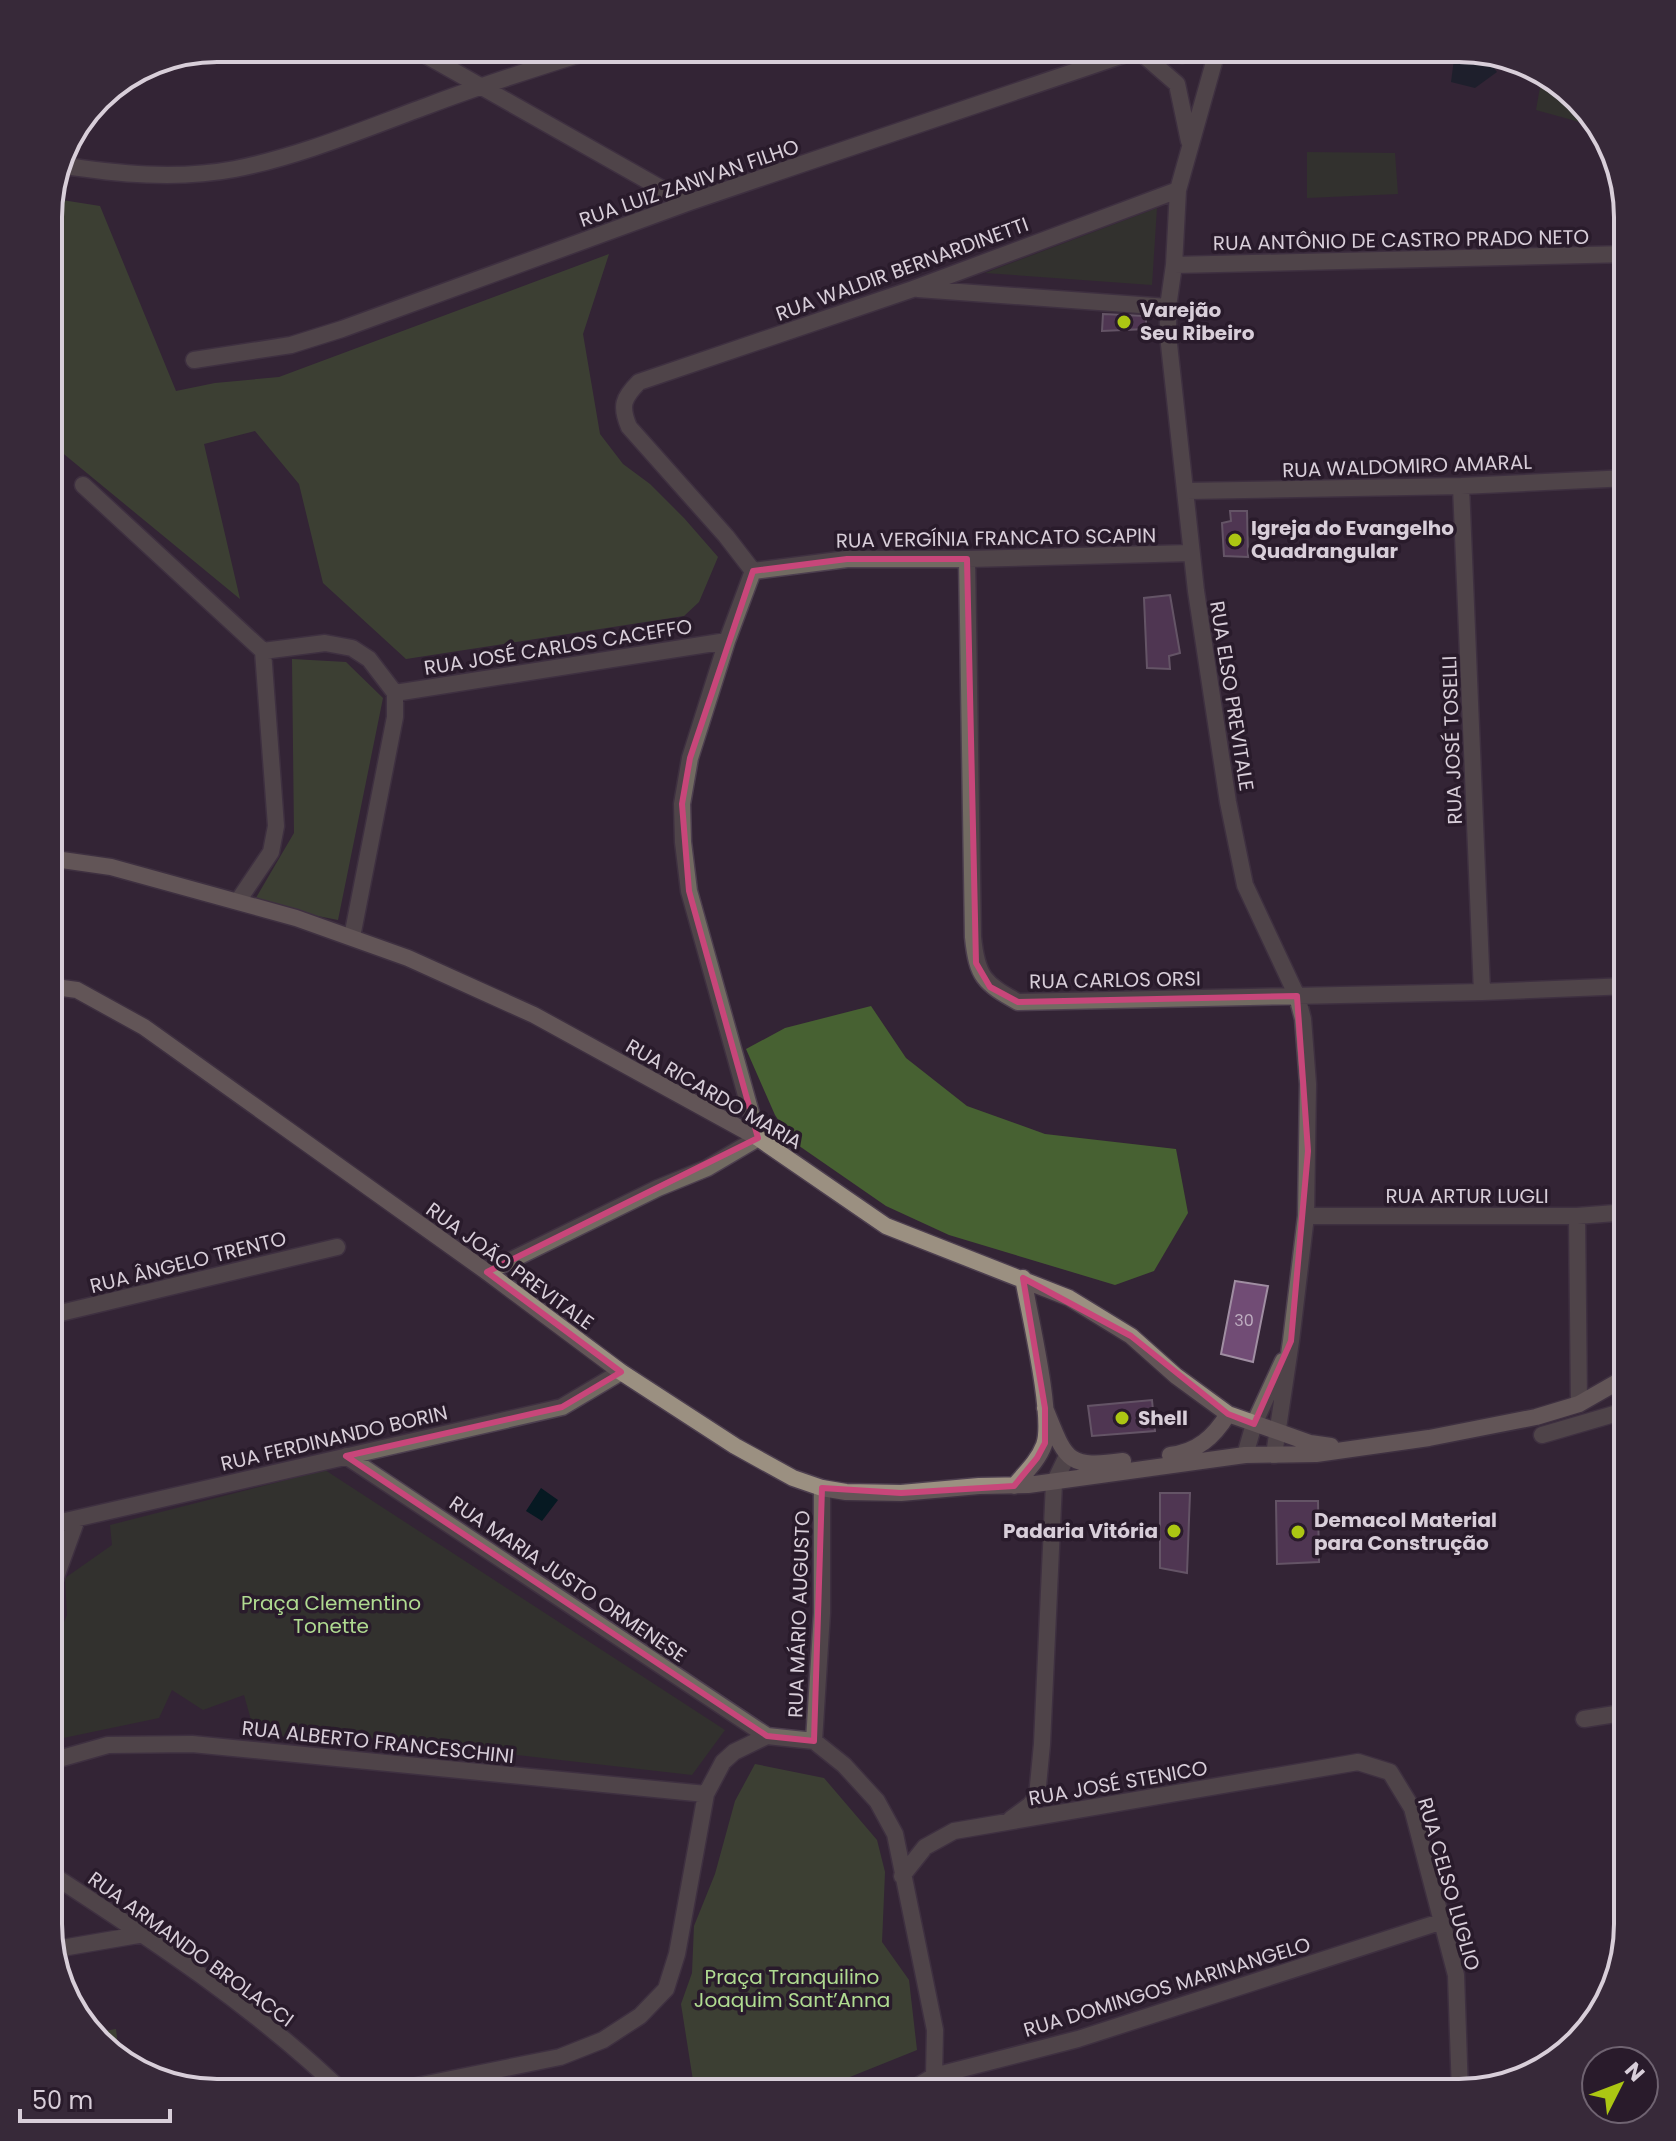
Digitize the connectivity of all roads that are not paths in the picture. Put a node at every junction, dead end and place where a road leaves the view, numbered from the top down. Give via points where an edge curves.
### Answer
1 (437, 62) edge
2 (555, 62) edge
3 (1099, 62) edge
4 (1152, 62) edge
5 (1214, 62) edge
6 (479, 86) junction
7 (1189, 143) junction
8 (71, 167) edge
9 (1178, 190) junction
10 (687, 203) junction
11 (1614, 254) edge
12 (1174, 265) junction
13 (913, 289) junction
14 (1168, 307) junction
15 (194, 360) dead end
16 (1614, 479) edge
17 (83, 485) dead end
18 (1461, 486) junction
19 (1187, 491) junction
20 (1191, 553) junction
21 (967, 559) junction
22 (753, 571) junction
23 (727, 641) junction
24 (263, 651) junction
25 (395, 693) junction
26 (62, 860) edge
27 (238, 901) junction
28 (352, 937) junction
29 (1614, 987) edge
30 (62, 988) edge
31 (1482, 992) junction
32 (1297, 996) junction
33 (758, 1138) junction
34 (1614, 1213) edge
35 (1306, 1216) junction
36 (1577, 1216) junction
37 (337, 1247) dead end
38 (487, 1272) junction
39 (1023, 1278) junction
40 (62, 1313) edge
41 (1291, 1341) junction
42 (621, 1372) junction
43 (1614, 1384) edge
44 (1579, 1404) junction
45 (1045, 1408) junction
46 (1228, 1414) junction
47 (1614, 1414) edge
48 (1254, 1424) junction
49 (1279, 1430) junction
50 (1542, 1435) dead end
51 (1345, 1448) junction
52 (1245, 1455) junction
53 (1274, 1455) junction
54 (346, 1456) junction
55 (1067, 1456) junction
56 (1054, 1483) junction
57 (1014, 1486) junction
58 (822, 1488) junction
59 (77, 1519) junction
60 (62, 1522) edge
61 (62, 1560) edge
62 (1614, 1714) edge
63 (1584, 1719) dead end
64 (767, 1736) junction
65 (814, 1741) junction
66 (62, 1758) edge
67 (1358, 1762) joint
68 (706, 1794) junction
69 (996, 1826) junction
70 (902, 1876) junction
71 (62, 1881) edge
72 (1443, 1921) junction
73 (144, 1934) junction
74 (64, 1948) edge
75 (934, 2076) junction
76 (328, 2079) edge
77 (451, 2079) edge
78 (929, 2079) edge
79 (1460, 2079) edge

1 - 6 street
2 - 6 street
3 - 10 street, RUA LUIZ ZANIVAN FILHO
4 - 7 street via 1177,84
5 - 7 street, RUA ELSO PREVITALE
6 - 8 street via 334,140 235,169 119,175
6 - 10 street
7 - 9 street, RUA ELSO PREVITALE
9 - 12 street, RUA ELSO PREVITALE
9 - 13 street, RUA WALDIR BERNARDINETTI
10 - 15 street, RUA LUIZ ZANIVAN FILHO via 342,329 291,345
11 - 12 street, RUA ANTÔNIO DE CASTRO PRADO NETO
12 - 14 street, RUA ELSO PREVITALE
13 - 14 street
13 - 22 street, RUA WALDIR BERNARDINETTI via 639,382 625,396 622,412 629,427
14 - 19 street, RUA ELSO PREVITALE
16 - 18 street, RUA WALDOMIRO AMARAL
17 - 24 street
18 - 19 street, RUA WALDOMIRO AMARAL
18 - 31 street, RUA JOSÉ TOSELLI
19 - 20 street, RUA ELSO PREVITALE
20 - 21 street, RUA VERGÍNIA FRANCATO SCAPIN
20 - 32 street, RUA ELSO PREVITALE via 1245,885
21 - 22 street, RUA VERGÍNIA FRANCATO SCAPIN via 847,559
21 - 32 street, RUA CARLOS ORSI via 973,937 976,963 990,987 1018,1002
22 - 23 street
23 - 25 street, RUA JOSÉ CARLOS CACEFFO
23 - 33 street via 690,758 682,804 683,842 689,891
24 - 25 street via 325,643 352,648 369,659
24 - 27 street via 276,826 271,852
25 - 28 street via 395,717
26 - 27 main road, RUA RICARDO MARIA via 111,867
27 - 28 main road, RUA RICARDO MARIA
28 - 33 main road, RUA RICARDO MARIA via 534,1015
29 - 31 street, RUA CARLOS ORSI
30 - 38 main road, RUA JOÃO PREVITALE via 77,990 144,1027
31 - 32 street, RUA CARLOS ORSI
32 - 35 street, RUA ELSO PREVITALE via 1308,1084
33 - 38 street via 707,1168
33 - 39 main road, RUA RICARDO MARIA via 886,1226
34 - 36 street, RUA ARTUR LUGLI
35 - 36 street, RUA ARTUR LUGLI
35 - 41 street, RUA ELSO PREVITALE
36 - 44 street
37 - 40 street, RUA ÂNGELO TRENTO
38 - 42 main road, RUA JOÃO PREVITALE
39 - 45 main road
39 - 46 main road, RUA RICARDO MARIA via 1069,1298 1131,1336
41 - 48 street, RUA ELSO PREVITALE
41 - 49 street, RUA ELSO PREVITALE
42 - 54 street, RUA FERDINANDO BORIN via 562,1407
42 - 58 main road, RUA JOÃO PREVITALE via 735,1446
43 - 44 main road
44 - 51 main road via 1429,1438
45 - 55 main road
45 - 57 main road via 1045,1443
46 - 48 main road
46 - 55 main road via 1209,1438 1181,1454 1090,1465
47 - 50 street
48 - 49 main road
48 - 52 street
49 - 51 main road via 1310,1443
49 - 53 street
51 - 53 main road
52 - 53 main road
52 - 56 main road
54 - 59 street, RUA FERDINANDO BORIN
54 - 64 street, RUA MARIA JUSTO ORMENESE
55 - 56 street
56 - 57 main road, RUA JOÃO PREVITALE
56 - 69 street via 1037,1796 1021,1813
57 - 58 main road, RUA JOÃO PREVITALE via 901,1493
58 - 65 street, RUA MÁRIO AUGUSTO
59 - 60 street, RUA FERDINANDO BORIN
59 - 61 street
62 - 63 street
64 - 65 street
64 - 68 street via 723,1762
65 - 70 street via 877,1801 895,1834
66 - 68 street, RUA ALBERTO FRANCESCHINI via 108,1745 192,1744
67 - 69 street, RUA JOSÉ STENICO
67 - 72 street, RUA CELSO LUGLIO via 1390,1772 1412,1808
68 - 77 street via 666,1989 640,2016 603,2040 560,2057
69 - 70 street, RUA JOSÉ STENICO via 954,1831 925,1847
70 - 75 street via 935,2030
71 - 73 street, RUA ARMANDO BROLACCI
72 - 75 street, RUA DOMINGOS MARINANGELO via 1078,2039
72 - 79 street, RUA CELSO LUGLIO via 1456,1975
73 - 74 street
73 - 76 street, RUA ARMANDO BROLACCI via 253,2014
75 - 78 street, RUA DOMINGOS MARINANGELO

